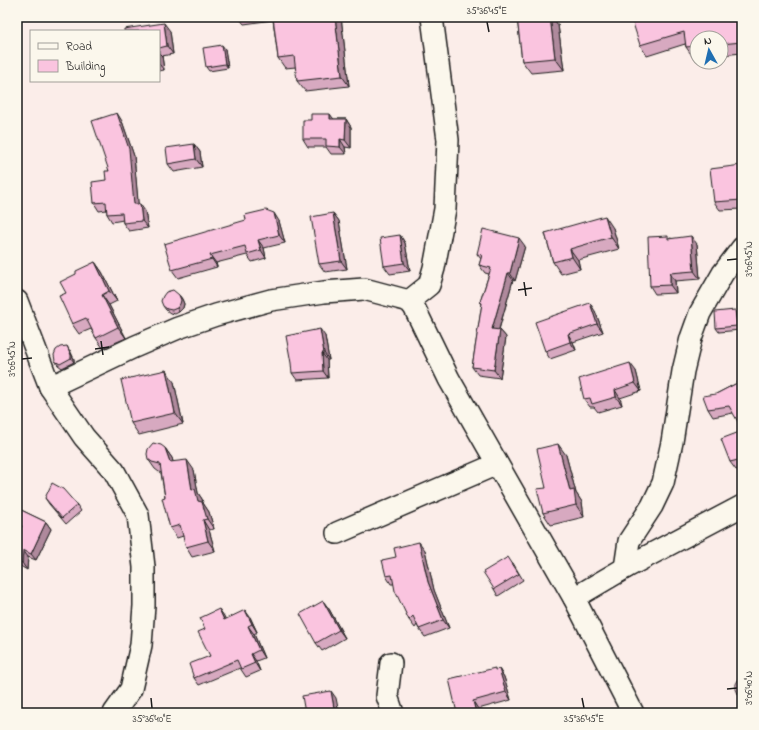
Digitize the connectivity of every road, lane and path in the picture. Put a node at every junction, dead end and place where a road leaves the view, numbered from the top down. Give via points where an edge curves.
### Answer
1 (432, 17) edge
2 (742, 248) edge
3 (17, 301) edge
4 (409, 301) junction
5 (50, 387) junction
6 (497, 464) junction
7 (742, 506) edge
8 (337, 533) dead end
9 (625, 568) junction
10 (574, 598) junction
11 (391, 663) dead end
12 (114, 713) edge
13 (393, 713) edge
14 (633, 713) edge

1 - 4 street via 448,140 445,209 429,285
2 - 9 street via 723,273 700,313 683,371 663,483 652,506 628,541
3 - 5 street
4 - 5 street via 364,289 271,300 178,328
4 - 6 street
5 - 12 street via 84,437 114,471 138,515 144,566 141,645 131,689
6 - 8 street
6 - 10 street
7 - 9 street
9 - 10 street
10 - 14 street
11 - 13 street via 388,696

